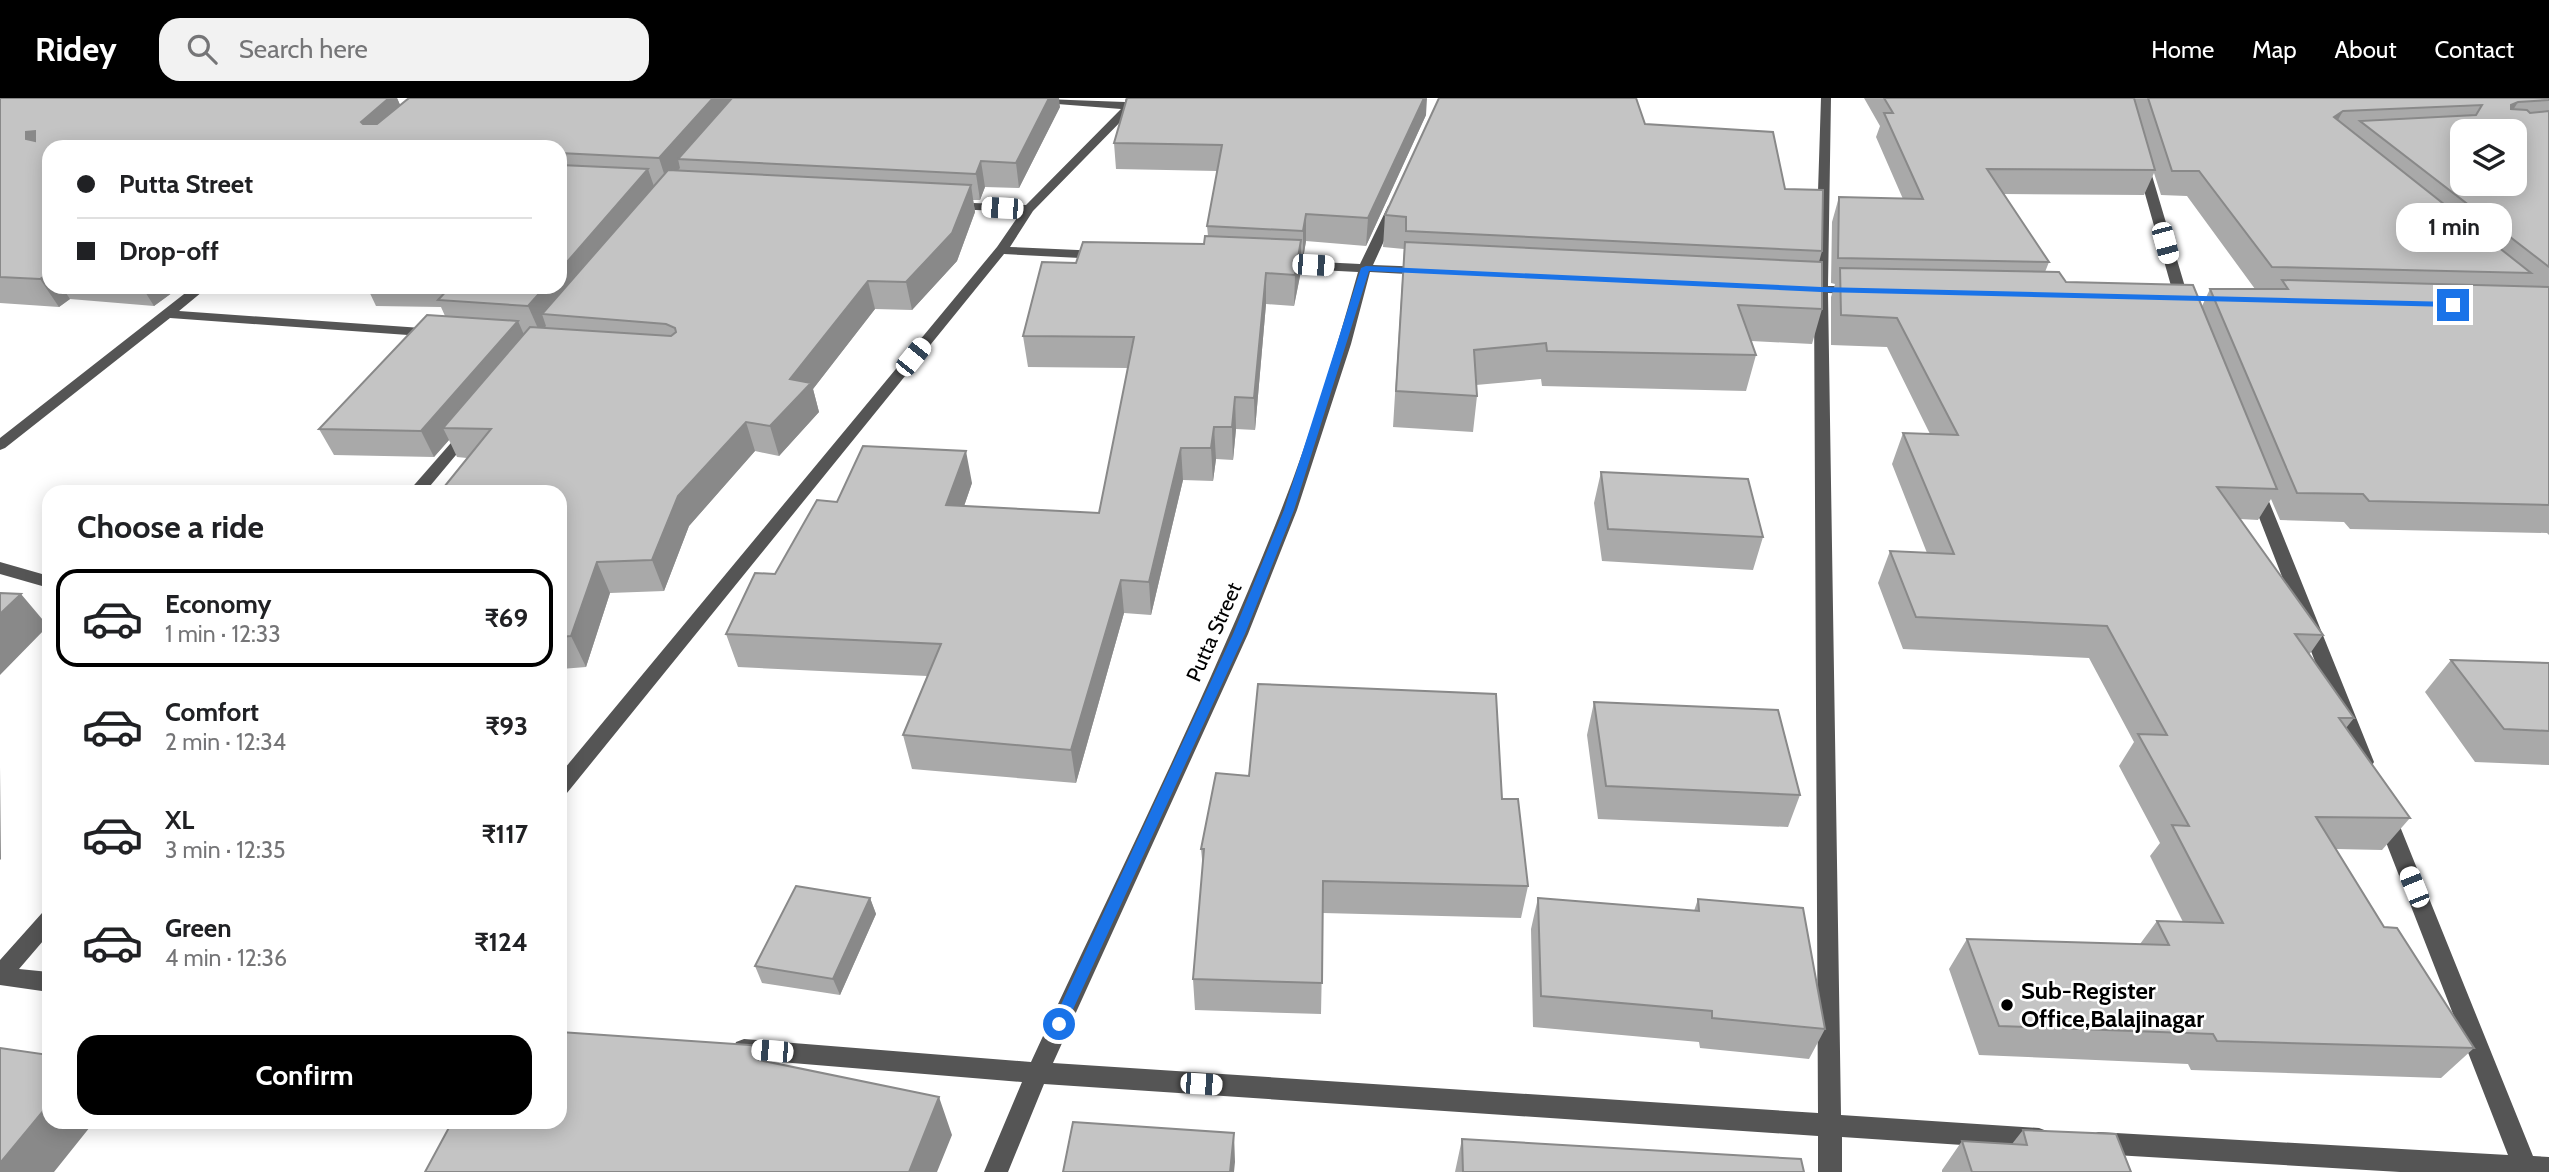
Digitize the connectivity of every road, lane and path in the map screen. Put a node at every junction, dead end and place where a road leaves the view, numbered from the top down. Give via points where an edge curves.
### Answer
1 (1019, 98) edge
2 (1826, 98) edge
3 (1130, 102) edge
4 (2139, 150) edge
5 (1398, 195) edge
6 (933, 204) edge
7 (1029, 209) junction
8 (1001, 250) junction
9 (1109, 255) edge
10 (1271, 263) edge
11 (1366, 268) junction
12 (1434, 271) edge
13 (1780, 288) edge
14 (1821, 290) junction
15 (1863, 291) edge
16 (192, 294) edge
17 (167, 313) junction
18 (2191, 325) edge
19 (452, 334) edge
20 (478, 420) edge
21 (0, 445) edge
22 (2248, 468) edge
23 (422, 485) edge
24 (0, 568) edge
25 (42, 580) edge
26 (567, 779) edge
27 (42, 927) edge
28 (0, 976) edge
29 (42, 981) edge
30 (723, 1047) edge
31 (1037, 1073) junction
32 (1829, 1127) junction
33 (2534, 1170) edge
34 (996, 1172) edge
35 (1830, 1172) edge

1 - 3 street
2 - 14 street
3 - 7 street
4 - 18 street
5 - 11 street, Putta Street
6 - 7 street
7 - 8 street
8 - 9 street
8 - 26 street
10 - 11 street
11 - 12 street
11 - 31 street, Putta Street via 1289,510 1244,622
13 - 14 street
14 - 15 street
14 - 32 street
16 - 17 street
17 - 19 street
17 - 21 street
20 - 23 street
22 - 33 street
24 - 25 street
27 - 28 street
28 - 29 street
30 - 31 street
31 - 32 street
31 - 34 street, Putta Street
32 - 33 street
32 - 35 street

